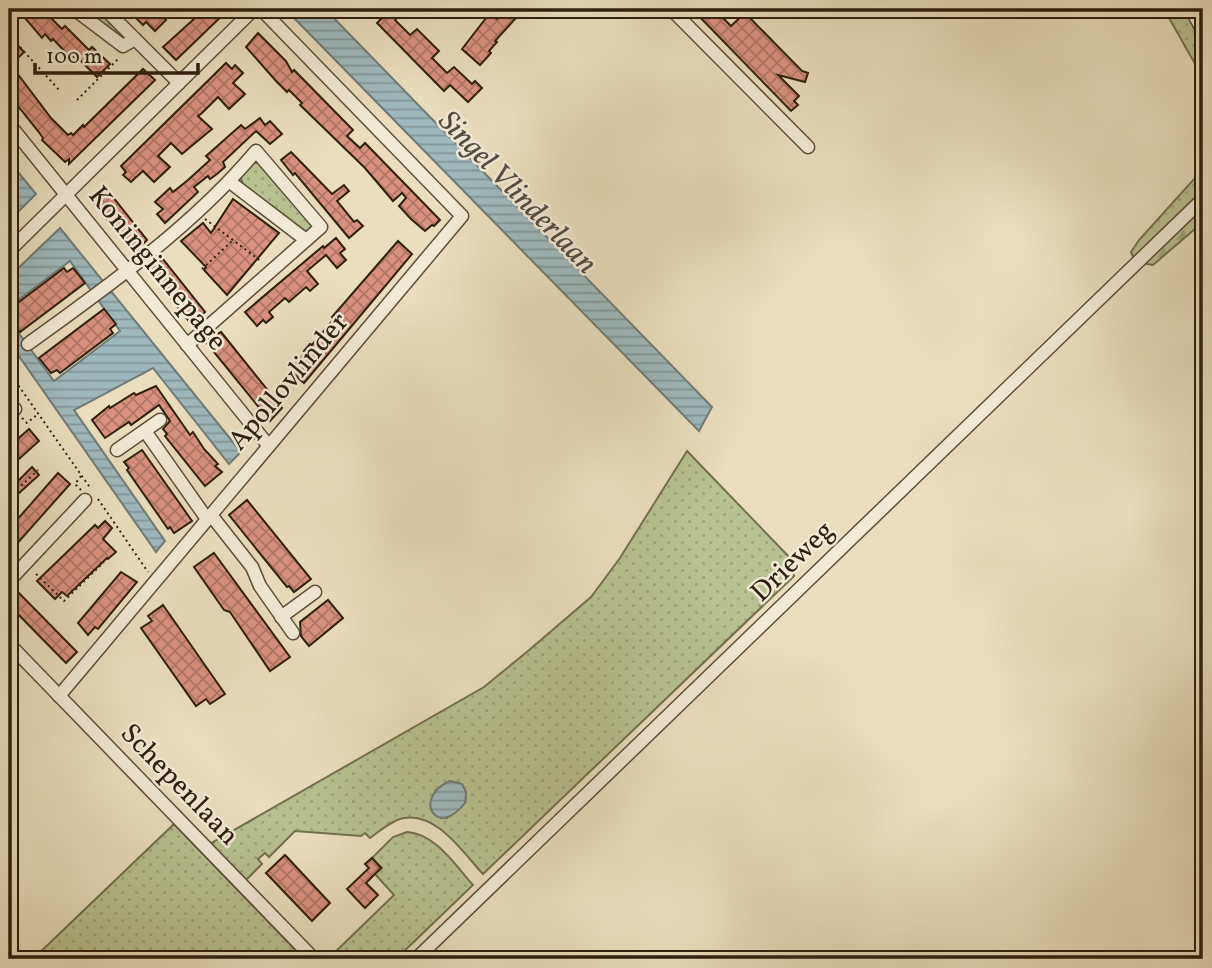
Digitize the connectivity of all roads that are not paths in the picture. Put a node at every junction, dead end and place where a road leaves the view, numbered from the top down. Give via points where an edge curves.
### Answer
1 (14, 9) edge
2 (74, 9) edge
3 (106, 9) edge
4 (254, 9) edge
5 (261, 9) edge
6 (671, 9) edge
7 (1192, 9) edge
8 (9, 16) edge
9 (1203, 29) edge
10 (136, 40) junction
11 (178, 83) junction
12 (9, 124) edge
13 (808, 146) dead end
14 (230, 182) junction
15 (66, 195) junction
16 (1203, 200) edge
17 (306, 240) junction
18 (9, 251) edge
19 (128, 272) junction
20 (28, 344) dead end
21 (187, 345) junction
22 (160, 420) dead end
23 (145, 431) junction
24 (268, 445) junction
25 (117, 450) dead end
26 (86, 500) road end
27 (209, 517) junction
28 (9, 581) edge
29 (315, 592) dead end
30 (281, 617) junction
31 (293, 633) dead end
32 (9, 645) edge
33 (59, 696) junction
34 (314, 959) edge
35 (415, 959) edge

1 - 8 street
2 - 10 street via 122,46
3 - 10 street
4 - 11 street
5 - 24 street, Apollovlinder via 462,216
6 - 13 street
7 - 9 street
10 - 11 street
11 - 15 street
12 - 15 street, Koninginnepage
14 - 17 street
14 - 17 street via 256,151 321,228
14 - 19 street
15 - 18 street
15 - 19 street, Koninginnepage
16 - 35 street, Drieweg
17 - 21 street
19 - 20 street
19 - 21 street, Koninginnepage
21 - 24 street, Koninginnepage
22 - 23 street
23 - 25 street
23 - 27 street
24 - 27 street, Apollovlinder
26 - 28 street
27 - 30 street via 252,567
27 - 33 street, Apollovlinder
29 - 30 street
30 - 31 street
32 - 33 street, Schepenlaan
33 - 34 street, Schepenlaan

